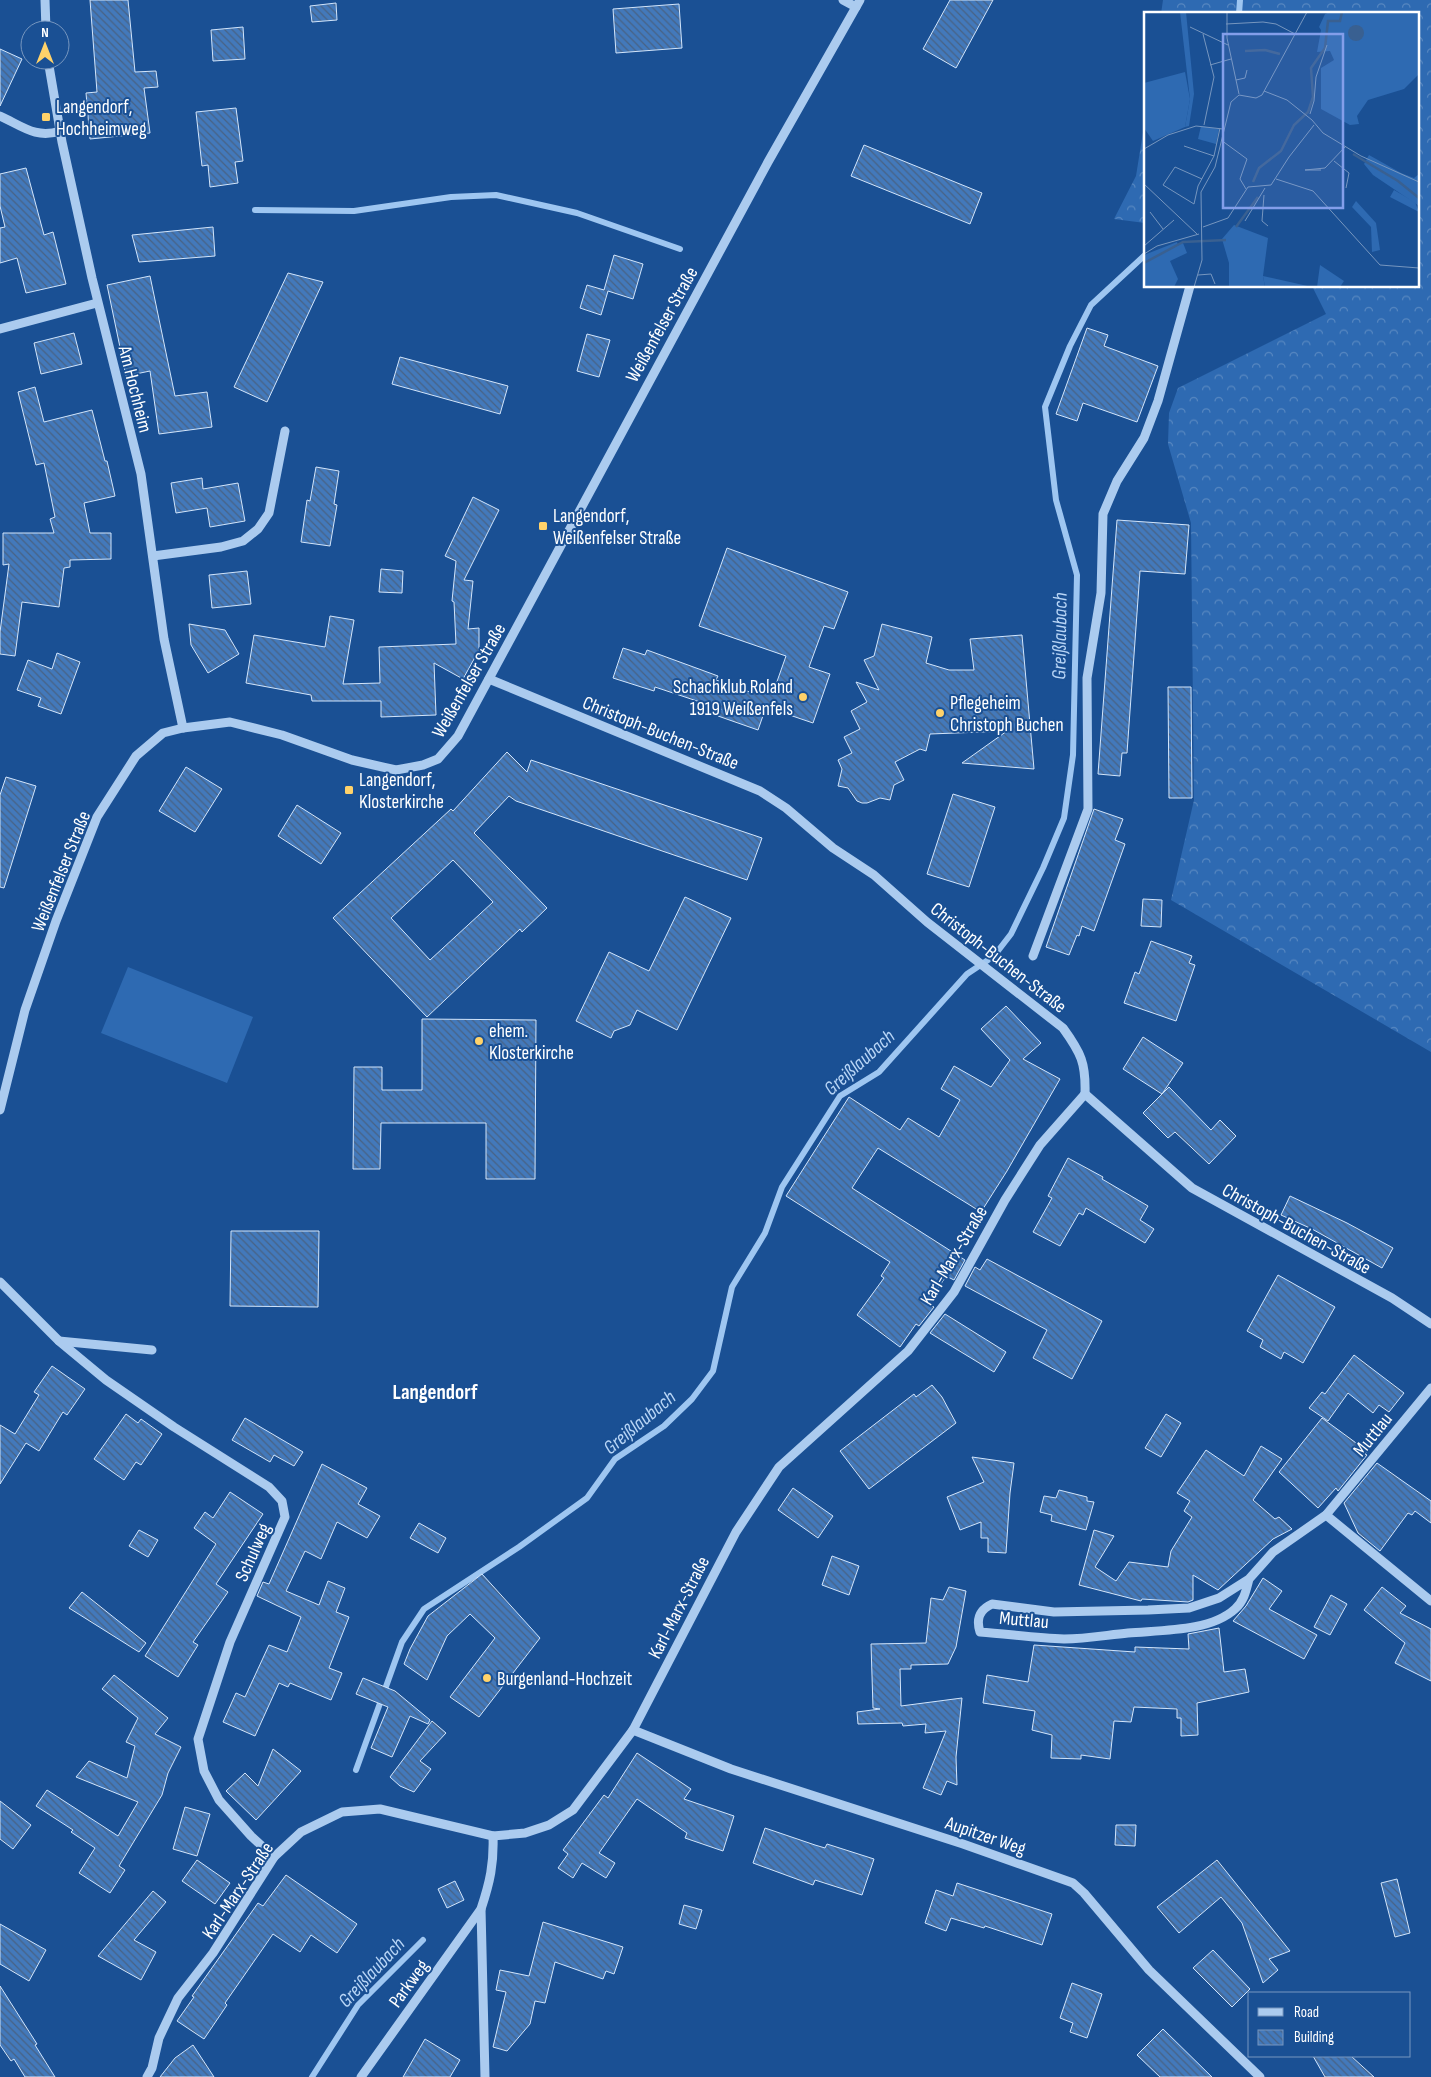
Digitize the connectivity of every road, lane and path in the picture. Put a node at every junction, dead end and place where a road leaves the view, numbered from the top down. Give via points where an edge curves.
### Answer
1 (45, 0) edge
2 (843, 0) edge
3 (858, 4) edge
4 (46, 20) edge
5 (50, 70) edge
6 (0, 116) edge
7 (60, 131) junction
8 (1189, 288) edge
9 (97, 303) junction
10 (0, 329) edge
11 (285, 431) dead end
12 (153, 556) junction
13 (489, 679) junction
14 (184, 728) junction
15 (1033, 956) dead end
16 (1085, 1094) junction
17 (0, 1110) edge
18 (0, 1282) edge
19 (1431, 1324) edge
20 (59, 1340) junction
21 (152, 1350) dead end
22 (1431, 1388) edge
23 (1326, 1515) junction
24 (1249, 1579) junction
25 (1431, 1601) edge
26 (633, 1730) junction
27 (493, 1836) junction
28 (274, 1857) junction
29 (481, 1909) junction
30 (147, 2077) edge
31 (361, 2077) edge
32 (485, 2077) edge
33 (1260, 2077) edge

1 - 4 street
2 - 3 street
3 - 13 street, Weißenfelser Straße via 758,179
5 - 7 street, Am Hochheim
6 - 7 street via 35,132 47,135
7 - 9 street, Am Hochheim
8 - 15 street via 1158,401 1144,438 1117,481 1104,514 1100,593 1087,678 1088,809
9 - 10 street
9 - 12 street, Am Hochheim via 141,474
11 - 12 street via 269,513 258,529 243,541 221,547
12 - 14 street, Am Hochheim via 164,639
13 - 14 street, Weißenfelser Straße via 458,736 438,759 396,770 352,760 282,735 230,722
13 - 16 street, Christoph-Buchen-Straße via 760,791 786,808 1063,1028 1079,1050 1086,1072
14 - 17 street, Weißenfelser Straße via 163,733 136,756 97,817 25,1010
16 - 19 street, Christoph-Buchen-Straße via 1192,1188 1392,1298
16 - 26 street, Karl-Marx-Straße via 1040,1145 954,1292 908,1351 780,1467 736,1532
18 - 20 street, Schulweg
20 - 21 street
20 - 28 street, Schulweg via 106,1380 269,1487 282,1502 285,1517 230,1642 198,1739 204,1771 219,1800
22 - 23 street, Muttlau
23 - 24 street, Muttlau via 1273,1552
23 - 25 street
24 - 24 street, Muttlau via 1219,1598 1190,1608 1054,1612 992,1604 979,1614 978,1624 980,1632 1062,1639 1188,1627 1221,1618 1234,1610 1244,1598
26 - 27 street, Karl-Marx-Straße via 573,1810 548,1825 525,1833
26 - 33 street, Aupitzer Weg via 731,1769 1073,1883 1149,1970
27 - 28 street, Karl-Marx-Straße via 380,1809 342,1812 301,1832
27 - 29 street, Parkweg via 492,1876
28 - 30 street, Karl-Marx-Straße via 213,1953 178,1998 159,2038
29 - 31 street, Parkweg
29 - 32 street, Parkweg

